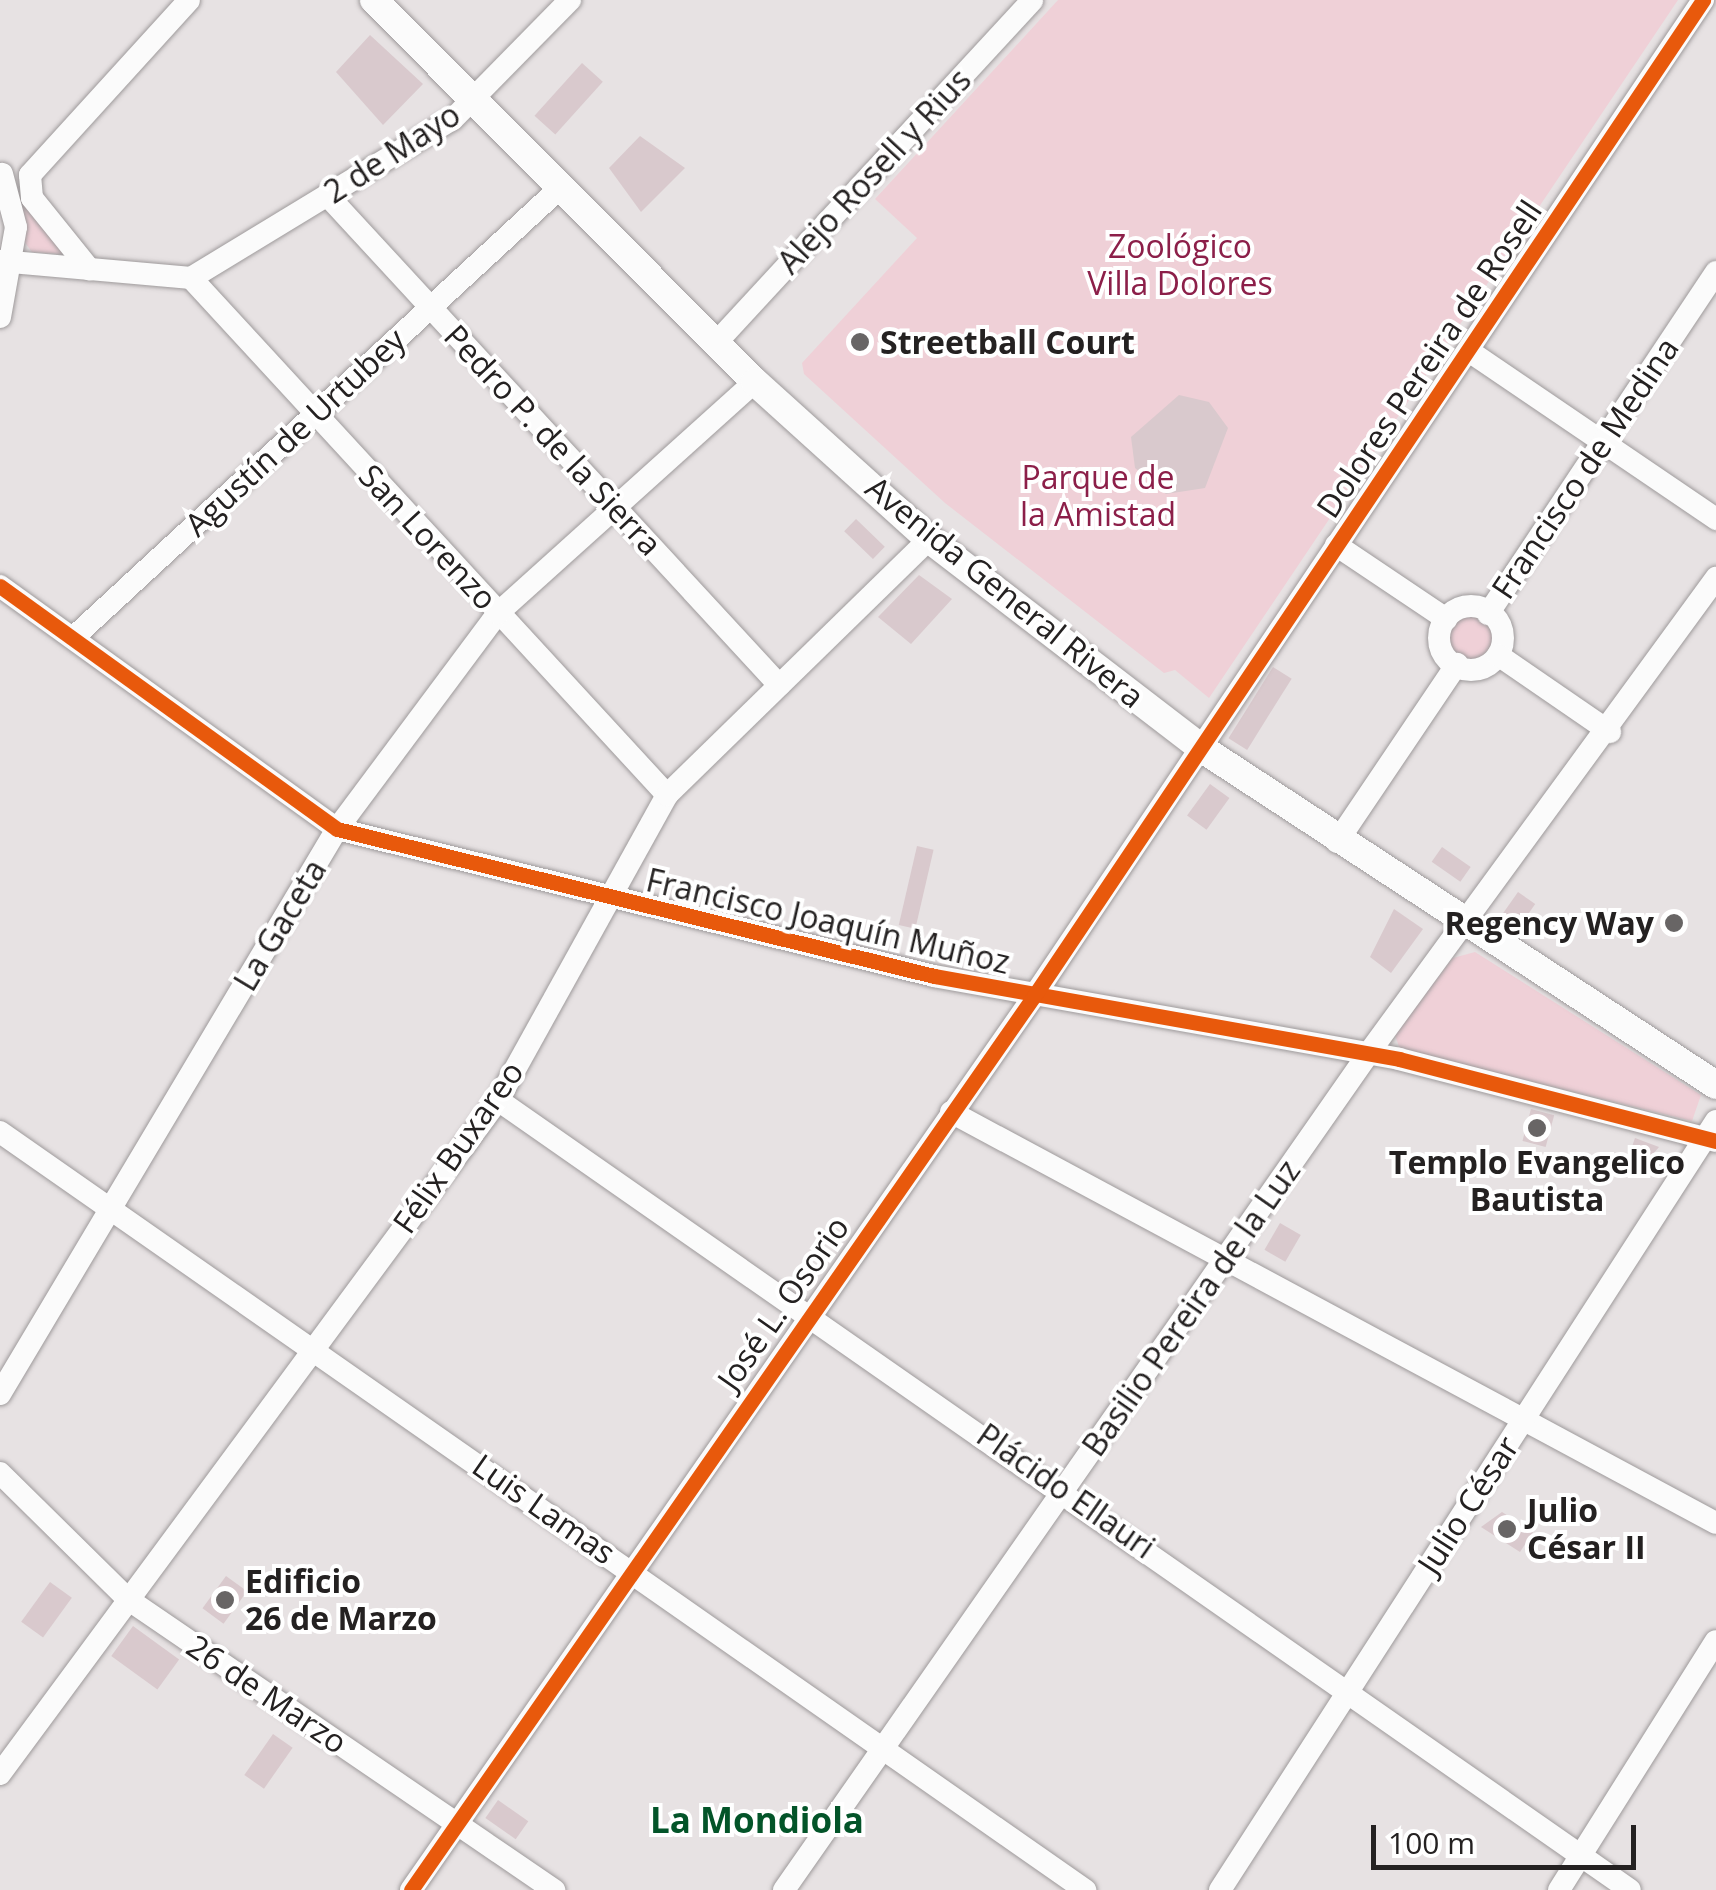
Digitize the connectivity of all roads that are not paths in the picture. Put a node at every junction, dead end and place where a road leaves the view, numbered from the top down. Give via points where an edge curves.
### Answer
1 (189, 0) edge
2 (374, 0) edge
3 (570, 0) edge
4 (1032, 0) edge
5 (1703, 0) edge
6 (475, 99) junction
7 (30, 175) junction
8 (3, 183) edge
9 (561, 187) junction
10 (328, 195) junction
11 (6, 262) edge
12 (90, 270) junction
13 (1716, 272) edge
14 (190, 278) junction
15 (431, 307) junction
16 (0, 316) edge
17 (716, 343) junction
18 (1469, 351) junction
19 (754, 382) junction
20 (316, 416) junction
21 (1602, 442) junction
22 (615, 507) junction
23 (1716, 519) edge
24 (929, 538) junction
25 (1336, 545) junction
26 (1716, 578) edge
27 (0, 586) edge
28 (498, 613) junction
29 (1494, 618) junction
30 (1446, 620) junction
31 (74, 636) junction
32 (1498, 655) junction
33 (1457, 663) junction
34 (778, 685) junction
35 (1610, 732) junction
36 (1201, 748) junction
37 (668, 795) junction
38 (337, 829) junction
39 (1337, 842) junction
40 (612, 899) junction
41 (1464, 926) junction
42 (1034, 996) junction
43 (1368, 1054) junction
44 (1716, 1085) edge
45 (498, 1100) junction
46 (951, 1112) junction
47 (0, 1132) edge
48 (1712, 1133) edge
49 (112, 1208) junction
50 (1225, 1260) junction
51 (809, 1314) junction
52 (311, 1348) junction
53 (0, 1394) edge
54 (1522, 1421) junction
55 (0, 1474) edge
56 (1064, 1488) junction
57 (1716, 1523) edge
58 (631, 1568) junction
59 (129, 1600) junction
60 (1716, 1641) edge
61 (1348, 1692) junction
62 (883, 1748) junction
63 (0, 1774) edge
64 (457, 1823) junction
65 (1580, 1856) junction
66 (411, 1890) edge
67 (554, 1890) edge
68 (784, 1890) edge
69 (1085, 1890) edge
70 (1220, 1890) edge
71 (1559, 1890) edge
72 (1630, 1890) edge

1 - 7 street
2 - 6 main road, Avenida General Rivera
3 - 6 street, 2 de Mayo
4 - 17 street, Alejo Rosell y Rius
5 - 18 street, Dolores Pereira de Rosell
6 - 9 main road, Avenida General Rivera
6 - 10 street, 2 de Mayo
7 - 8 street
7 - 12 street via 32,198
8 - 11 street
9 - 15 street, Agustín de Urtubey
9 - 17 main road, Avenida General Rivera
10 - 14 street, 2 de Mayo
10 - 15 street, Pedro P. de la Sierra
11 - 12 street
11 - 16 street
12 - 14 street
13 - 21 street, Francisco de Medina
14 - 20 street, San Lorenzo
15 - 20 street, Agustín de Urtubey
15 - 22 street, Pedro P. de la Sierra
17 - 19 main road, Avenida General Rivera
18 - 21 street
18 - 25 street, Dolores Pereira de Rosell
19 - 22 street, La Gaceta
19 - 24 main road, Avenida General Rivera
20 - 28 street, San Lorenzo
20 - 31 street, Agustín de Urtubey
21 - 23 street
21 - 29 street, Francisco de Medina
22 - 28 street, La Gaceta
22 - 34 street, Pedro P. de la Sierra
24 - 34 street, Félix Buxareo
24 - 36 main road, Avenida General Rivera
25 - 30 street
25 - 36 street, Dolores Pereira de Rosell
26 - 35 street, Basilio Pereira de la Luz
27 - 31 street, Francisco Joaquín Muñoz
28 - 37 street, San Lorenzo
28 - 38 street, La Gaceta
29 - 30 street via 1464,605
29 - 32 street, Francisco de Medina via 1506,635
30 - 33 street via 1436,635
31 - 38 street, Francisco Joaquín Muñoz
32 - 33 street
32 - 35 street
33 - 39 street
34 - 37 street, Félix Buxareo
35 - 41 street, Basilio Pereira de la Luz
36 - 39 main road, Avenida General Rivera
36 - 42 street, José L. Osorio
37 - 40 street, Félix Buxareo
38 - 40 street, Francisco Joaquín Muñoz
38 - 49 street, La Gaceta
39 - 41 main road, Avenida General Rivera
40 - 42 street, Francisco Joaquín Muñoz
40 - 45 street, Félix Buxareo
41 - 43 street, Basilio Pereira de la Luz
41 - 44 main road, Avenida General Rivera
42 - 43 street, Francisco Joaquín Muñoz
42 - 46 street, José L. Osorio
43 - 48 street, Francisco Joaquín Muñoz
43 - 50 street, Basilio Pereira de la Luz
45 - 51 street, Plácido Ellauri
45 - 52 street, Félix Buxareo
46 - 50 street
46 - 51 street, José L. Osorio
47 - 49 street, Luis Lamas
48 - 54 street, Julio César
49 - 52 street, Luis Lamas
49 - 53 street, La Gaceta
50 - 54 street
50 - 56 street, Basilio Pereira de la Luz
51 - 56 street, Plácido Ellauri
51 - 58 street, José L. Osorio
52 - 58 street, Luis Lamas
52 - 59 street, Félix Buxareo
54 - 57 street
54 - 61 street, Julio César
55 - 59 street, 26 de Marzo
56 - 61 street, Plácido Ellauri
56 - 62 street, Basilio Pereira de la Luz
58 - 62 street, Luis Lamas
58 - 64 street, José L. Osorio
59 - 63 street, Félix Buxareo
59 - 64 street, 26 de Marzo
60 - 65 street
61 - 65 street, Plácido Ellauri
61 - 70 street, Julio César
62 - 68 street, Basilio Pereira de la Luz
62 - 69 street, Luis Lamas
64 - 66 street, José L. Osorio
64 - 67 street, 26 de Marzo
65 - 71 street
65 - 72 street, Plácido Ellauri

